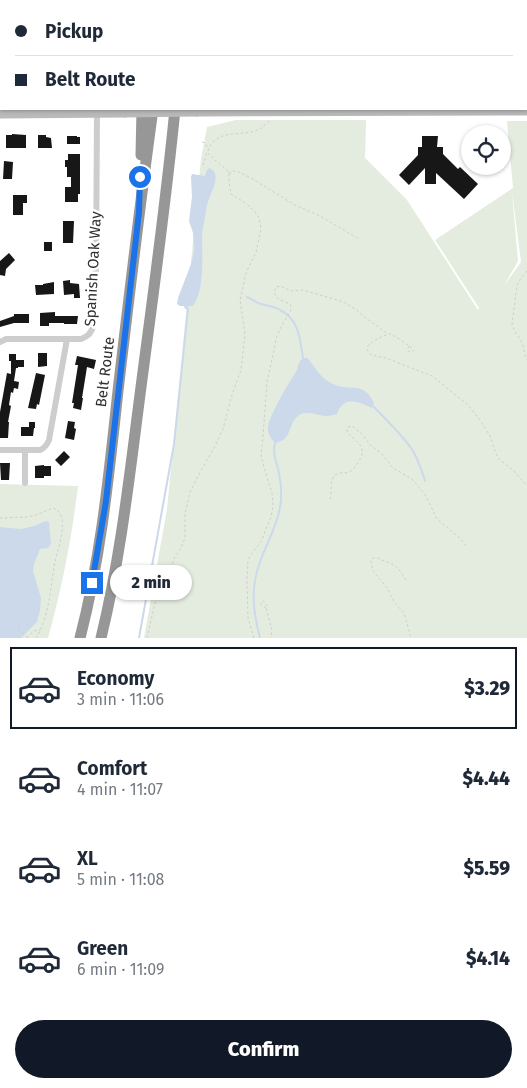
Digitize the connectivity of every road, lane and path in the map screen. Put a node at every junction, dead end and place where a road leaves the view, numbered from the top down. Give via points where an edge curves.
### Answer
1 (142, 110) edge
2 (154, 110) edge
3 (175, 110) edge
4 (320, 110) edge
5 (388, 110) edge
6 (479, 110) edge
7 (44, 111) edge
8 (527, 111) edge
9 (97, 113) junction
10 (0, 114) edge
11 (269, 120) dead end
12 (202, 142) dead end
13 (208, 148) junction
14 (207, 152) junction
15 (203, 166) dead end
16 (229, 175) junction
17 (139, 212) junction
18 (359, 239) dead end
19 (527, 271) edge
20 (388, 334) junction
21 (67, 339) junction
22 (0, 342) edge
23 (409, 346) dead end
24 (527, 360) edge
25 (0, 450) edge
26 (25, 450) junction
27 (25, 483) dead end
28 (527, 486) edge
29 (330, 499) dead end
30 (0, 518) edge
31 (467, 547) dead end
32 (406, 580) dead end
33 (266, 608) dead end
34 (19, 625) dead end
35 (16, 628) junction
36 (14, 630) dead end
37 (40, 630) junction
38 (27, 638) edge
39 (36, 638) edge
40 (80, 638) edge
41 (101, 638) edge
42 (147, 638) edge
43 (254, 638) edge
44 (272, 638) edge
45 (411, 638) edge

1 - 17 highway
2 - 17 highway, Belt Route
3 - 41 highway via 128,490
4 - 5 main road
4 - 9 main road, bridge
5 - 6 main road
6 - 8 main road
7 - 9 main road
7 - 10 main road
9 - 21 street, Spanish Oak Way via 96,275 92,326 86,337
11 - 13 path via 259,129 217,138
12 - 13 path
13 - 14 path
14 - 15 path
14 - 16 path
16 - 18 path via 233,171 244,174
16 - 42 path via 231,194 256,212 261,229 240,300 245,334 241,370 223,429 190,492 185,514 185,538 173,560 169,581 155,603
17 - 40 highway, Belt Route via 106,501
19 - 24 path via 519,281 512,324
20 - 23 path
20 - 28 path via 372,342 367,350 432,376 468,405 490,436 499,459
20 - 43 path via 338,300 303,290 276,287 277,298 291,306 277,336 267,382 261,448 273,498 269,524 248,561 248,618
21 - 22 street, Spanish Oak Way via 6,339
21 - 26 street via 49,440 42,449
25 - 26 street
26 - 27 street
29 - 31 path via 334,476 348,473 360,460 360,443 347,432 352,426 393,468 413,480 426,496 437,519
30 - 37 path via 27,517 53,508 61,517 61,538
32 - 45 path via 395,566 373,558 373,571 404,613
33 - 44 path
34 - 35 path
35 - 36 path
35 - 38 path
37 - 38 path
37 - 39 path

